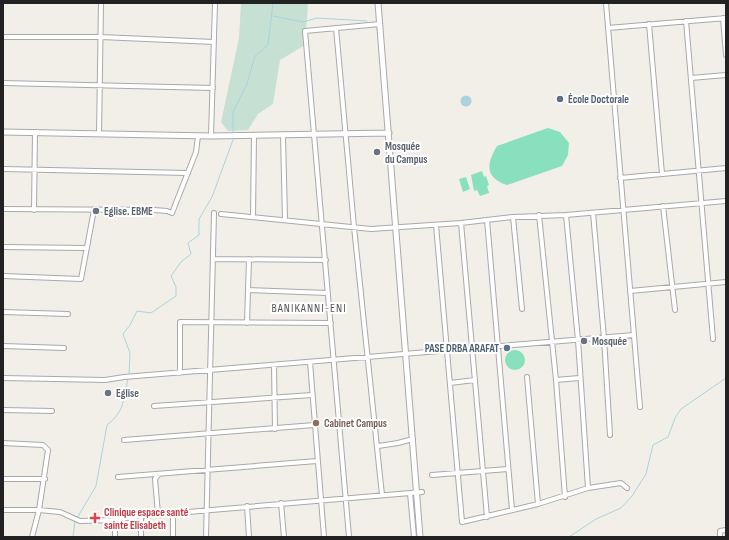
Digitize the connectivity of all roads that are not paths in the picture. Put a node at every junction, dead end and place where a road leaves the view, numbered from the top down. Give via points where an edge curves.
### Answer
1 (101, 3) edge
2 (215, 3) edge
3 (378, 3) edge
4 (606, 3) edge
5 (724, 18) edge
6 (686, 21) junction
7 (380, 24) junction
8 (649, 24) junction
9 (336, 28) junction
10 (608, 28) junction
11 (3, 37) edge
12 (101, 37) junction
13 (214, 42) junction
14 (726, 55) edge
15 (726, 75) edge
16 (690, 78) junction
17 (3, 83) edge
18 (100, 85) junction
19 (212, 88) junction
20 (3, 132) edge
21 (35, 132) junction
22 (389, 133) junction
23 (99, 134) junction
24 (315, 134) junction
25 (346, 134) junction
26 (254, 135) junction
27 (283, 135) junction
28 (198, 136) junction
29 (211, 136) junction
30 (726, 168) edge
31 (3, 169) edge
32 (34, 170) junction
33 (699, 171) junction
34 (188, 173) junction
35 (662, 174) junction
36 (620, 178) junction
37 (726, 201) edge
38 (701, 203) junction
39 (663, 206) junction
40 (3, 209) edge
41 (34, 210) junction
42 (94, 210) junction
43 (622, 210) junction
44 (593, 213) junction
45 (214, 214) dead end
46 (221, 214) dead end
47 (539, 215) junction
48 (566, 215) junction
49 (253, 217) junction
50 (513, 217) junction
51 (285, 220) junction
52 (487, 220) junction
53 (323, 224) junction
54 (461, 224) junction
55 (436, 225) junction
56 (354, 227) junction
57 (396, 228) junction
58 (3, 247) edge
59 (86, 248) junction
60 (213, 259) junction
61 (249, 259) junction
62 (326, 260) junction
63 (3, 276) edge
64 (726, 282) edge
65 (708, 284) junction
66 (672, 287) junction
67 (248, 290) junction
68 (630, 291) junction
69 (328, 293) junction
70 (522, 309) dead end
71 (675, 310) dead end
72 (3, 312) edge
73 (68, 314) dead end
74 (211, 323) junction
75 (247, 323) junction
76 (331, 323) junction
77 (634, 335) junction
78 (604, 338) junction
79 (713, 339) dead end
80 (578, 340) junction
81 (550, 342) junction
82 (3, 346) edge
83 (498, 346) junction
84 (64, 348) dead end
85 (472, 348) junction
86 (447, 350) junction
87 (406, 354) junction
88 (366, 357) junction
89 (334, 360) junction
90 (310, 362) junction
91 (274, 365) junction
92 (210, 370) junction
93 (180, 373) junction
94 (527, 377) dead end
95 (3, 378) edge
96 (579, 378) junction
97 (475, 380) junction
98 (556, 380) junction
99 (450, 383) junction
100 (312, 395) junction
101 (274, 397) junction
102 (209, 401) junction
103 (154, 406) dead end
104 (640, 407) dead end
105 (3, 410) edge
106 (52, 412) dead end
107 (314, 426) junction
108 (275, 429) junction
109 (208, 434) junction
110 (610, 435) dead end
111 (413, 439) junction
112 (124, 440) dead end
113 (3, 443) edge
114 (378, 446) junction
115 (317, 460) junction
116 (508, 469) junction
117 (207, 470) junction
118 (483, 471) junction
119 (458, 473) junction
120 (159, 474) junction
121 (432, 475) dead end
122 (118, 477) dead end
123 (3, 479) edge
124 (45, 479) junction
125 (588, 488) junction
126 (627, 488) dead end
127 (419, 492) junction
128 (410, 493) junction
129 (382, 495) junction
130 (565, 497) junction
131 (346, 498) junction
132 (321, 499) junction
133 (282, 503) junction
134 (538, 504) junction
135 (247, 506) junction
136 (3, 510) edge
137 (39, 510) junction
138 (206, 510) junction
139 (512, 510) junction
140 (173, 513) junction
141 (158, 514) junction
142 (141, 516) junction
143 (487, 518) junction
144 (115, 520) junction
145 (726, 530) edge
146 (32, 537) edge
147 (115, 537) edge
148 (142, 537) edge
149 (173, 537) edge
150 (206, 537) edge
151 (249, 537) edge
152 (284, 537) edge
153 (324, 537) edge
154 (349, 537) edge
155 (414, 537) edge
156 (420, 537) edge
157 (720, 537) edge

1 - 12 street
2 - 13 street
3 - 7 street
4 - 10 street
5 - 6 street
5 - 14 street
6 - 8 street
6 - 16 street
7 - 9 street
7 - 22 street
8 - 10 street
8 - 35 street
9 - 24 street via 305,31
9 - 25 street
10 - 36 street
11 - 12 street
12 - 13 street
12 - 18 street
13 - 19 street
15 - 16 street
16 - 33 street
17 - 18 street
18 - 19 street
18 - 23 street
19 - 29 street
20 - 21 street
21 - 23 street
21 - 32 street
22 - 25 street
22 - 57 street
23 - 28 street
24 - 25 street
24 - 27 street
24 - 53 street
25 - 56 street
26 - 27 street
26 - 29 street
26 - 49 street
27 - 51 street
28 - 29 street
28 - 34 street via 196,152
30 - 33 street
31 - 32 street
32 - 34 street
32 - 41 street
33 - 35 street
33 - 38 street
34 - 42 street via 172,213
35 - 36 street
36 - 43 street
37 - 38 street
38 - 39 street
38 - 65 street
39 - 43 street
39 - 66 street
40 - 41 street
41 - 42 street
42 - 59 street
43 - 44 street
43 - 68 street
44 - 48 street
44 - 78 street
45 - 60 street
46 - 49 street
47 - 48 street
47 - 50 street
47 - 81 street
48 - 80 street
49 - 51 street
50 - 52 street
50 - 70 street
51 - 53 street
52 - 54 street
52 - 83 street
53 - 56 street
53 - 62 street
54 - 55 street
54 - 85 street
55 - 57 street
55 - 86 street
56 - 57 street
56 - 88 street
57 - 87 street
58 - 59 street
59 - 63 street via 81,279
60 - 61 street
60 - 74 street
61 - 62 street
61 - 67 street
62 - 69 street
64 - 65 street
65 - 66 street
65 - 79 street
66 - 68 street
66 - 71 street
67 - 69 street
67 - 75 street
68 - 77 street
69 - 76 street
72 - 73 street
74 - 75 street
74 - 92 street
74 - 93 street via 180,322
75 - 76 street
76 - 89 street
77 - 78 street
77 - 104 street
78 - 80 street
78 - 110 street
80 - 81 street
80 - 96 street
81 - 83 street
81 - 98 street
82 - 84 street
83 - 85 street
83 - 116 street
85 - 86 street
85 - 97 street
86 - 87 street
86 - 99 street
87 - 88 street
87 - 111 street
88 - 89 street
88 - 114 street
89 - 90 street
89 - 131 street
90 - 91 street
90 - 100 street
91 - 92 street
91 - 101 street
92 - 93 street
92 - 102 street
93 - 95 street via 105,380
94 - 134 street
96 - 98 street
96 - 125 street
97 - 99 street
97 - 118 street
98 - 130 street
99 - 119 street
100 - 101 street
100 - 107 street
101 - 102 street
101 - 108 street
102 - 103 street
102 - 109 street
105 - 106 street
107 - 108 street
107 - 115 street
108 - 109 street
109 - 112 street
109 - 117 street
111 - 114 street
111 - 127 street
113 - 124 street via 46,446 48,450
114 - 129 street
115 - 117 street
115 - 132 street
116 - 118 street
116 - 139 street
117 - 120 street
117 - 138 street
118 - 119 street
118 - 143 street
119 - 121 street
119 - 143 street via 462,522
120 - 122 street
120 - 141 street via 155,479
123 - 124 street
124 - 137 street
125 - 126 street via 621,483
125 - 130 street
127 - 128 street
127 - 156 street
128 - 129 street
128 - 155 street
129 - 131 street
130 - 134 street
131 - 132 street
131 - 154 street
132 - 133 street
132 - 153 street
133 - 135 street
133 - 152 street
134 - 139 street
135 - 138 street
135 - 151 street
136 - 137 street
137 - 144 street via 62,513 80,521
137 - 146 street
138 - 140 street
138 - 150 street
139 - 143 street
140 - 141 street
140 - 149 street
141 - 142 street
142 - 144 street
142 - 148 street
144 - 147 street
145 - 157 street via 720,531

